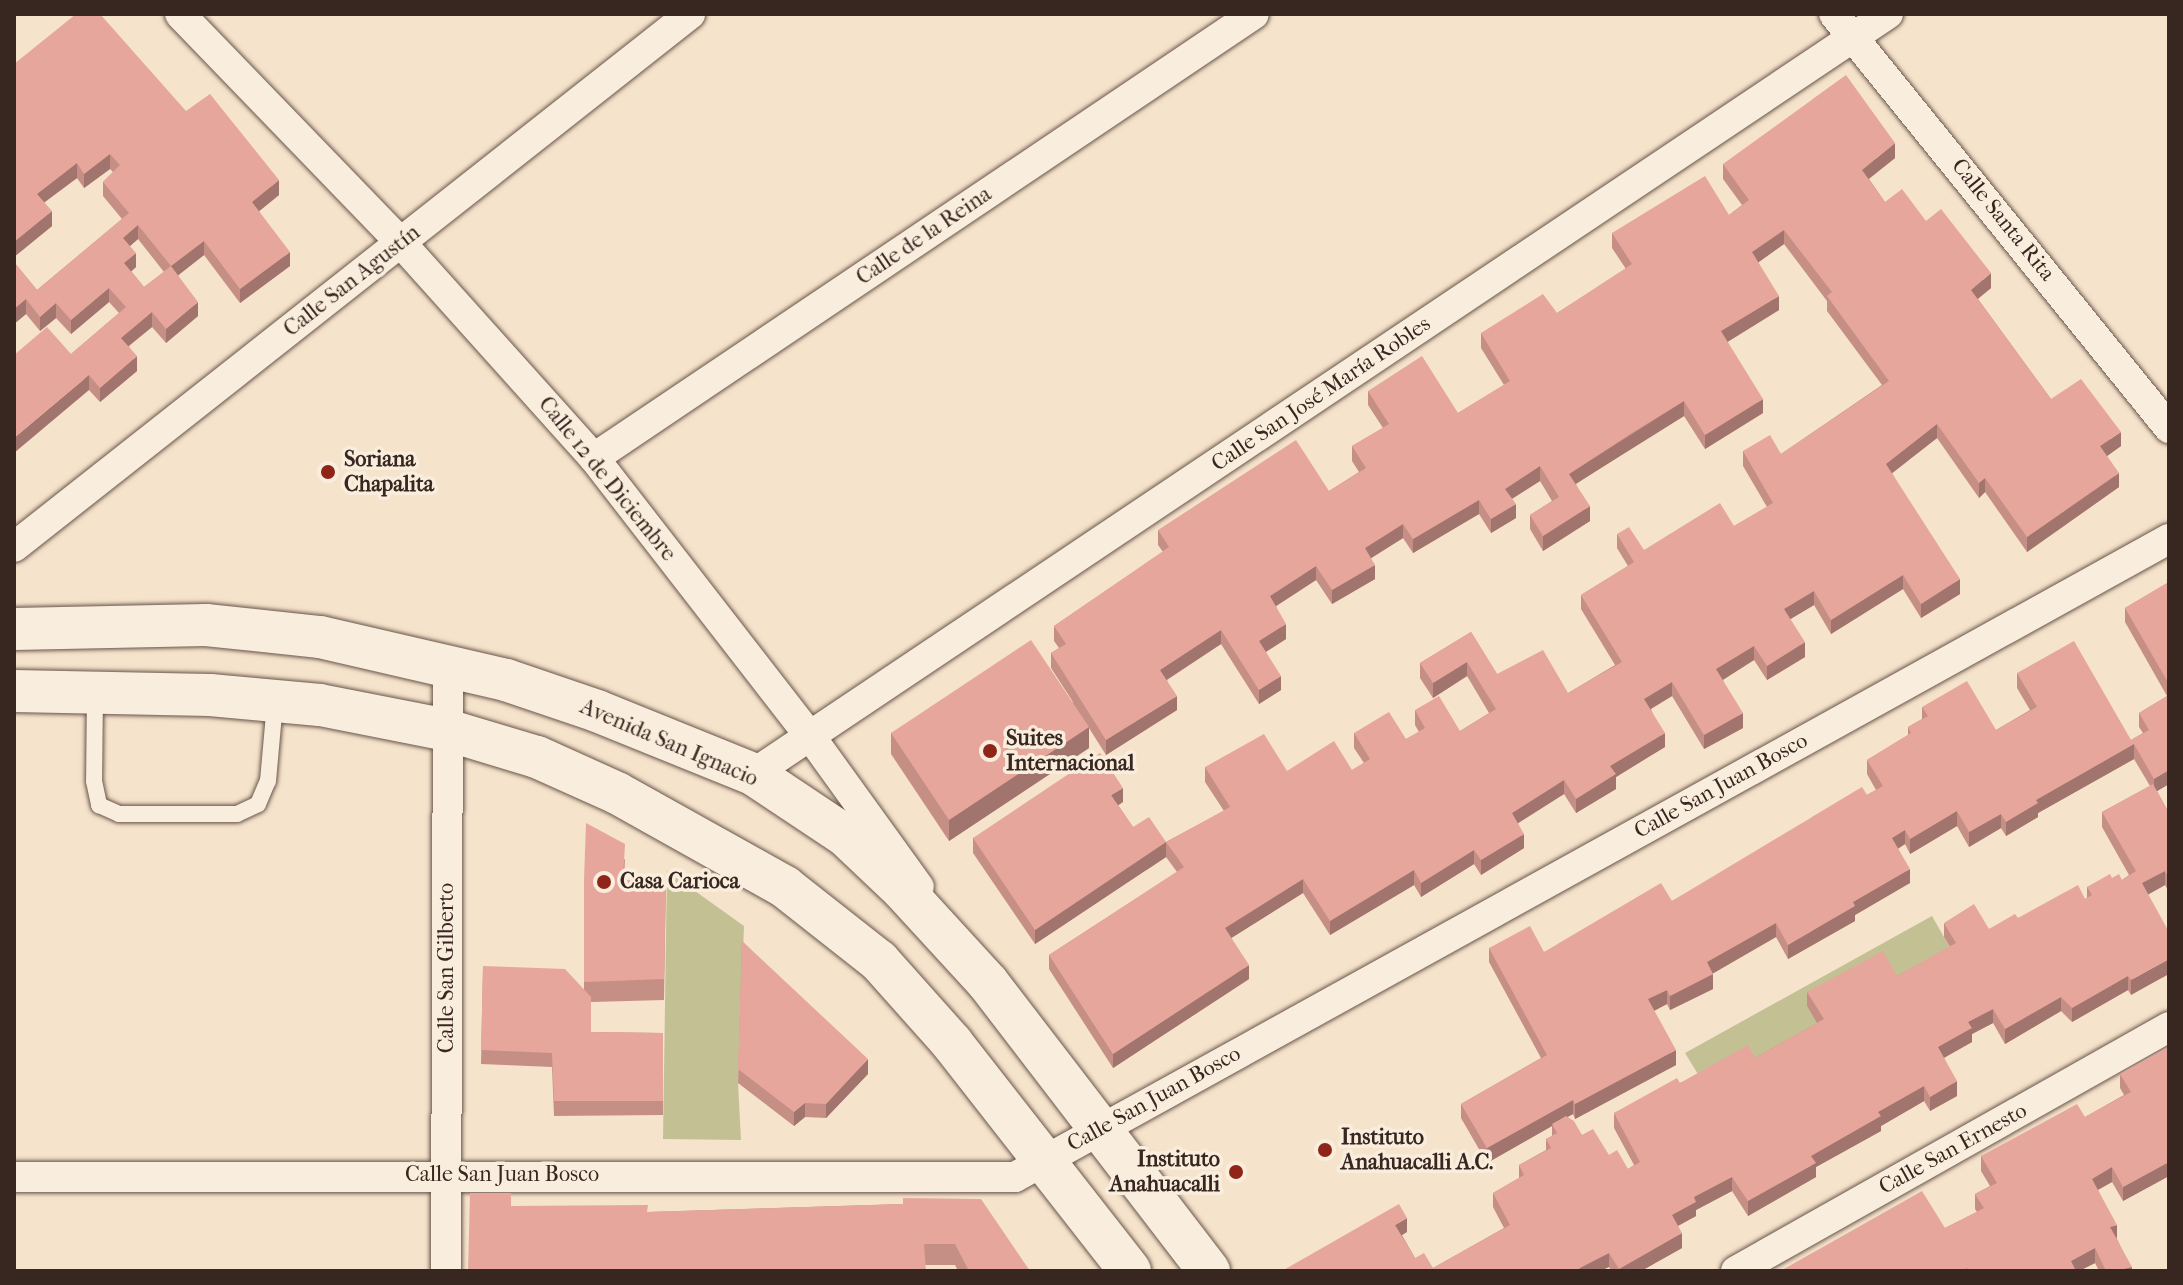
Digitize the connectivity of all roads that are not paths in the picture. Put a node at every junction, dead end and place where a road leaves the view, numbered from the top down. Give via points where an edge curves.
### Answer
1 (180, 14) edge
2 (690, 14) edge
3 (1254, 14) edge
4 (1834, 14) edge
5 (1888, 14) edge
6 (1855, 36) junction
7 (401, 243) junction
8 (2169, 428) edge
9 (594, 458) junction
10 (2169, 539) edge
11 (14, 547) edge
12 (14, 629) edge
13 (448, 664) junction
14 (14, 691) edge
15 (95, 692) junction
16 (275, 701) junction
17 (447, 730) junction
18 (810, 736) junction
19 (753, 774) junction
20 (988, 983) junction
21 (2169, 1027) edge
22 (1100, 1128) junction
23 (1044, 1161) junction
24 (446, 1175) junction
25 (14, 1177) edge
26 (446, 1271) edge
27 (1130, 1271) edge
28 (1209, 1271) edge
29 (1736, 1271) edge

1 - 7 street, Calle 12 de Diciembre
2 - 7 street, Calle San Agustín
3 - 9 street, Calle de la Reina
4 - 6 street, Calle Santa Rita
5 - 6 street, Calle San José María Robles
6 - 8 street, Calle Santa Rita
6 - 18 street, Calle San José María Robles
7 - 9 street, Calle 12 de Diciembre
7 - 11 street, Calle San Agustín
9 - 18 street, Calle 12 de Diciembre
10 - 22 street, Calle San Juan Bosco
12 - 13 street, Avenida San Ignacio via 206,625 320,637
13 - 17 street, Calle San Gilberto
13 - 19 street, Avenida San Ignacio via 597,711
14 - 15 street
15 - 16 street
15 - 16 lane via 94,781 99,805 119,814 237,814 258,804 268,781
16 - 17 street
17 - 23 street via 537,757 617,793 785,887 879,961 952,1043
17 - 24 street, Calle San Gilberto
18 - 19 street, Calle San José María Robles
18 - 20 street, Calle 12 de Diciembre
19 - 20 street, Avenida San Ignacio via 846,836
20 - 22 street, Avenida San Ignacio
21 - 29 street, Calle San Ernesto
22 - 23 street, Calle San Juan Bosco
22 - 28 street, Avenida San Ignacio
23 - 24 street, Calle San Juan Bosco via 1015,1177
23 - 27 street
24 - 25 street, Calle San Juan Bosco
24 - 26 street, Calle San Gilberto

